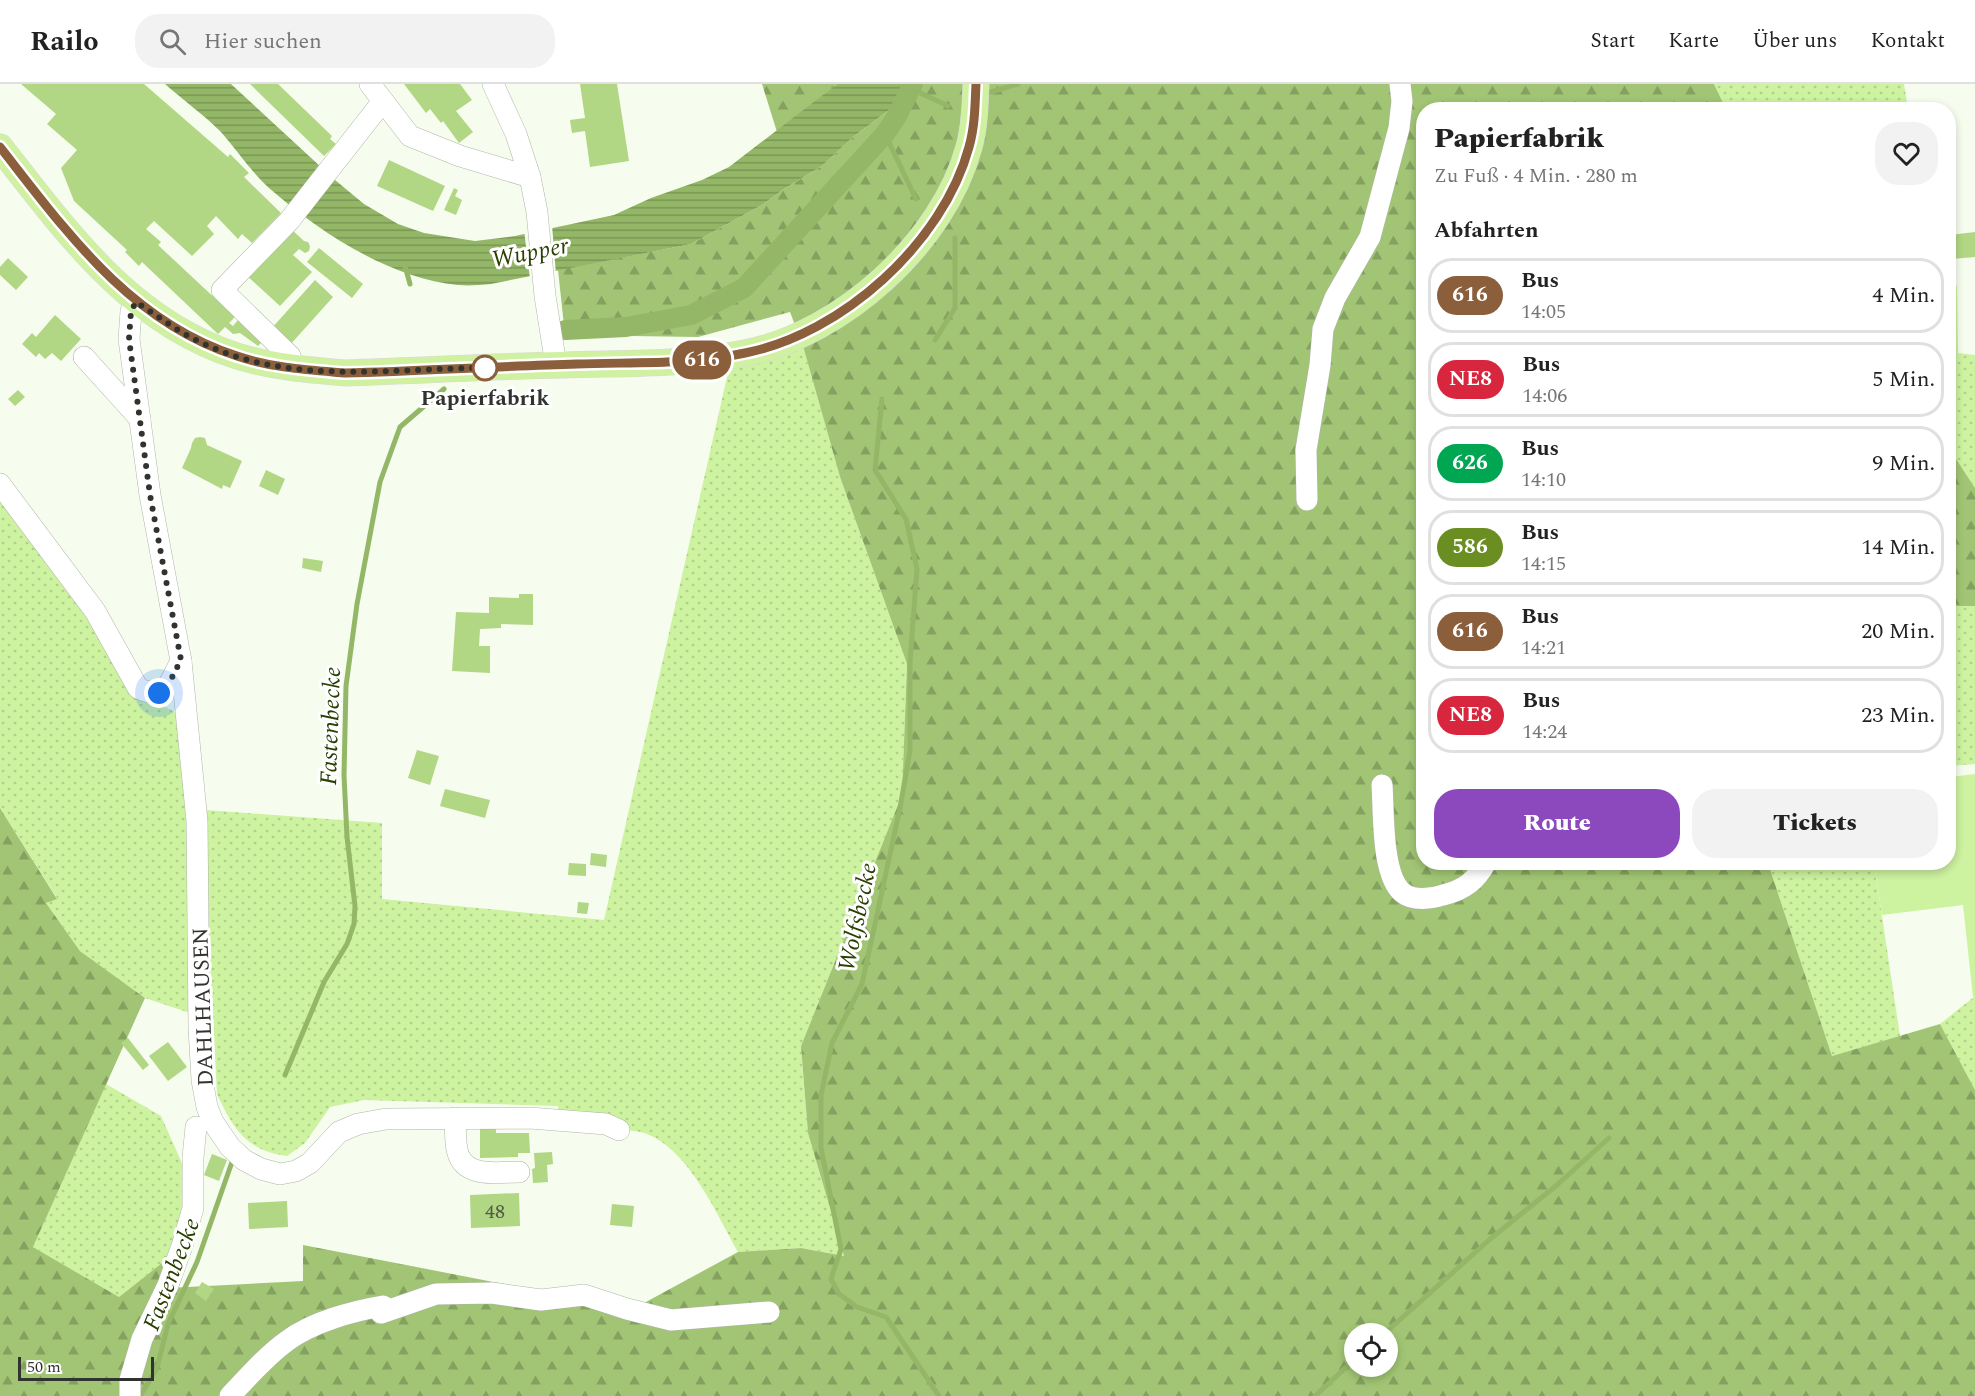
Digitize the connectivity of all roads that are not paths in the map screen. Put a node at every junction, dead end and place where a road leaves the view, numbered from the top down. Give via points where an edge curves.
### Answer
1 (370, 84) edge
2 (493, 84) edge
3 (976, 84) edge
4 (1400, 84) edge
5 (384, 101) junction
6 (0, 147) edge
7 (531, 177) junction
8 (136, 302) junction
9 (84, 357) dead end
10 (556, 365) junction
11 (294, 368) junction
12 (140, 419) junction
13 (0, 484) edge
14 (1307, 500) dead end
15 (181, 660) junction
16 (1382, 785) dead end
17 (1482, 870) edge
18 (455, 1119) junction
19 (196, 1127) dead end
20 (619, 1130) dead end
21 (519, 1172) dead end
22 (769, 1312) dead end
23 (130, 1396) edge
24 (230, 1396) edge

1 - 5 street
2 - 7 street
3 - 10 main road via 969,148 942,210 893,269 844,311 788,340 746,353 675,362
4 - 14 street via 1399,128 1370,237 1335,298 1323,329 1306,450
5 - 7 street via 410,136
5 - 11 street via 289,221 222,290 290,356
6 - 8 main road via 81,249
7 - 10 street
8 - 11 main road via 203,344 238,357
8 - 12 street, DAHLHAUSEN via 131,311 129,339
9 - 12 street
10 - 11 main road via 345,373
12 - 15 street, DAHLHAUSEN
13 - 15 street via 95,611 138,688 159,693 167,687
15 - 18 street, DAHLHAUSEN via 197,820 199,1028 207,1107 213,1122 244,1160 280,1174 310,1163 339,1132 358,1124 386,1119
16 - 17 street via 1386,860 1403,893 1421,899 1443,896 1465,887
18 - 20 street, DAHLHAUSEN via 530,1118 606,1124
18 - 21 street via 460,1158 469,1167 491,1173
19 - 23 street via 193,1208 168,1285 142,1339 130,1380
22 - 24 street via 671,1320 584,1295 541,1300 492,1293 436,1294 385,1312 383,1305 326,1321 288,1340

